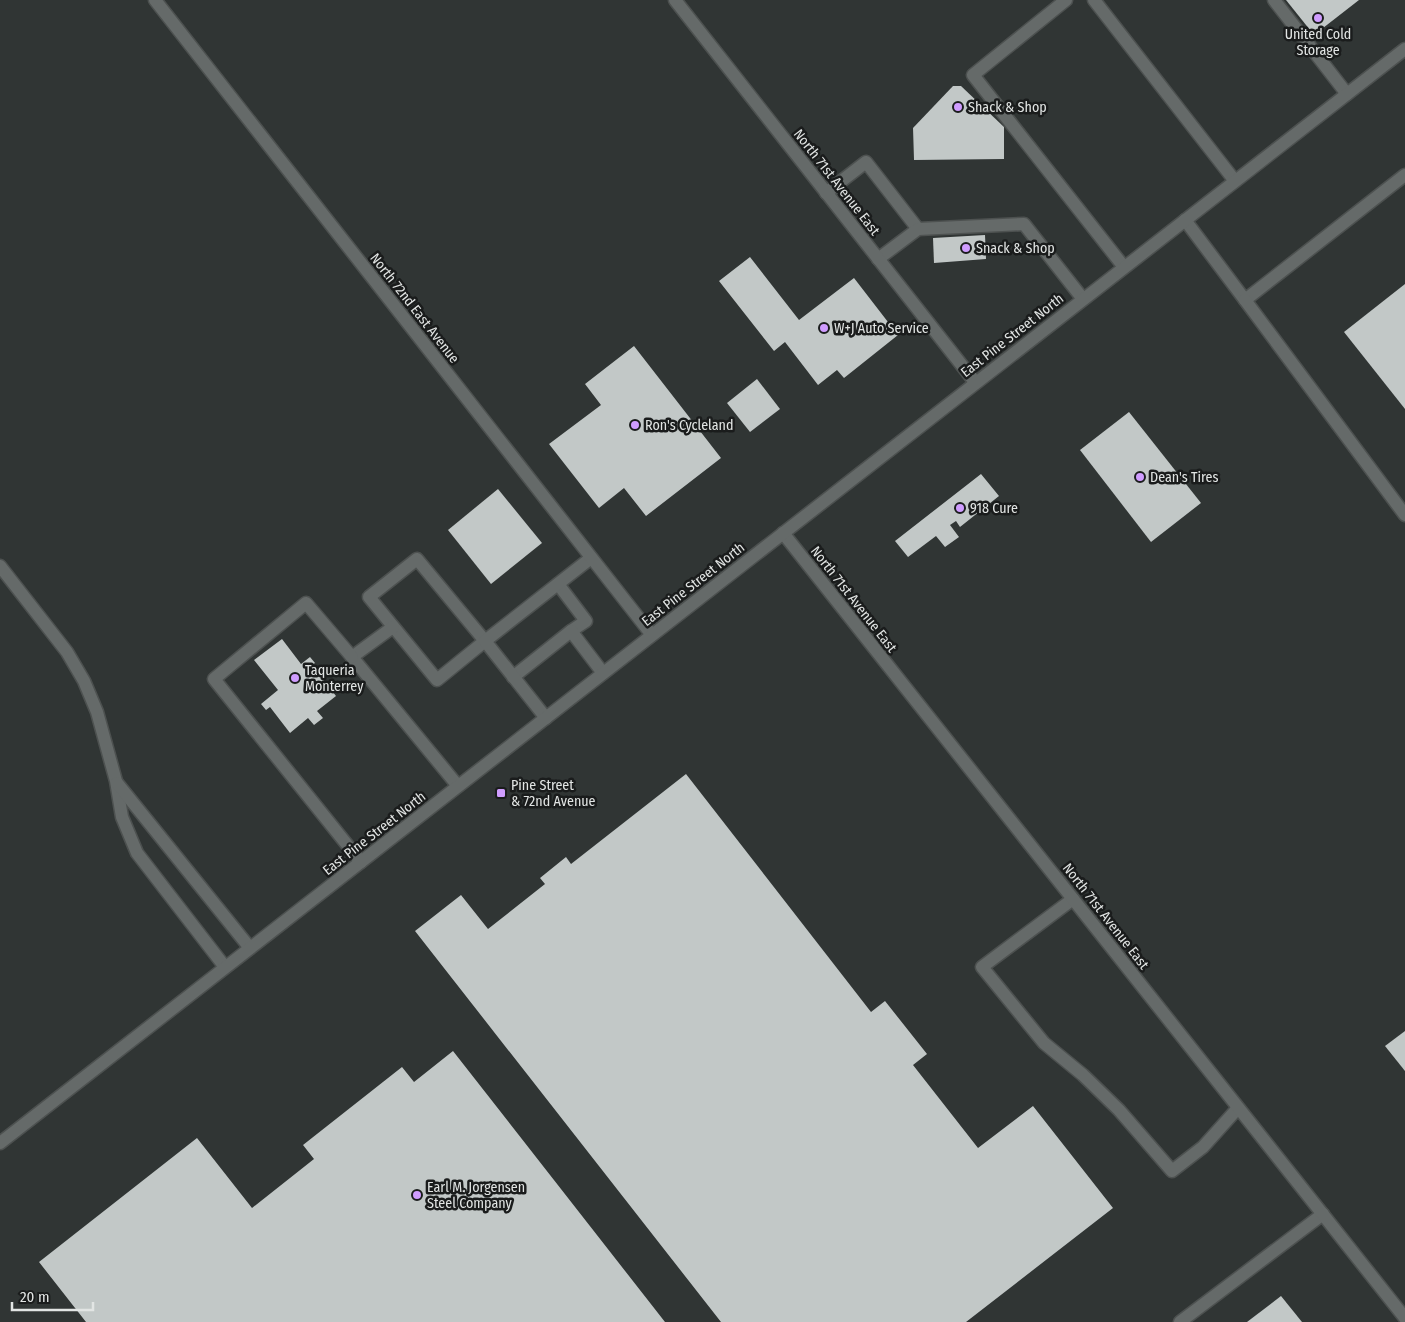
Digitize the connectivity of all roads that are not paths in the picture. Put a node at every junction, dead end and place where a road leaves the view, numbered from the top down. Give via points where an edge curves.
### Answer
1 (155, 0) edge
2 (675, 0) edge
3 (1066, 0) edge
4 (1094, 0) edge
5 (1274, 0) edge
6 (1405, 49) edge
7 (1347, 94) junction
8 (1405, 175) edge
9 (1235, 181) junction
10 (826, 193) junction
11 (1184, 220) junction
12 (918, 228) junction
13 (878, 259) junction
14 (1124, 267) junction
15 (1082, 299) junction
16 (1245, 300) junction
17 (975, 382) junction
18 (1405, 515) edge
19 (783, 533) junction
20 (591, 558) junction
21 (0, 566) edge
22 (558, 584) junction
23 (393, 627) junction
24 (571, 631) junction
25 (652, 635) junction
26 (485, 641) junction
27 (352, 657) junction
28 (603, 673) junction
29 (513, 677) junction
30 (546, 718) junction
31 (116, 781) junction
32 (458, 786) junction
33 (361, 862) junction
34 (1073, 899) junction
35 (250, 948) junction
36 (225, 968) junction
37 (1238, 1108) junction
38 (0, 1143) edge
39 (1323, 1214) junction
40 (1405, 1318) edge
41 (1180, 1322) edge

1 - 20 street, North 72nd East Avenue
2 - 10 street, North 71st Avenue East
3 - 14 street via 973,75
4 - 9 street
5 - 7 street
6 - 7 street, East Pine Street North
7 - 9 street, East Pine Street North
8 - 16 street
9 - 11 street, East Pine Street North
10 - 12 street via 866,162
10 - 13 street, North 71st Avenue East
11 - 14 street, East Pine Street North
11 - 16 street
12 - 13 street
12 - 15 street via 1024,224
13 - 17 street, North 71st Avenue East
14 - 15 street, East Pine Street North
15 - 17 street, East Pine Street North
16 - 18 street
17 - 19 street, East Pine Street North
19 - 25 street, East Pine Street North
19 - 34 street, North 71st Avenue East
20 - 22 street
20 - 25 street, North 72nd East Avenue
21 - 31 street via 67,652 84,681
22 - 24 street via 586,621
22 - 26 street
23 - 26 street via 437,680
23 - 26 street via 369,597 417,560
23 - 27 street
24 - 28 street
24 - 29 street
25 - 28 street, East Pine Street North
26 - 29 street
27 - 32 street
27 - 33 street via 306,603 214,679
28 - 30 street, East Pine Street North
29 - 30 street
30 - 32 street, East Pine Street North
31 - 35 street
31 - 36 street via 122,817 137,853
32 - 33 street, East Pine Street North
33 - 35 street, East Pine Street North
34 - 37 street, North 71st Avenue East
34 - 37 street via 982,967 1044,1043 1113,1104 1172,1172 1203,1147
35 - 36 street, East Pine Street North
36 - 38 street, East Pine Street North
37 - 39 street, North 71st Avenue East
39 - 40 street, North 71st Avenue East
39 - 41 street

